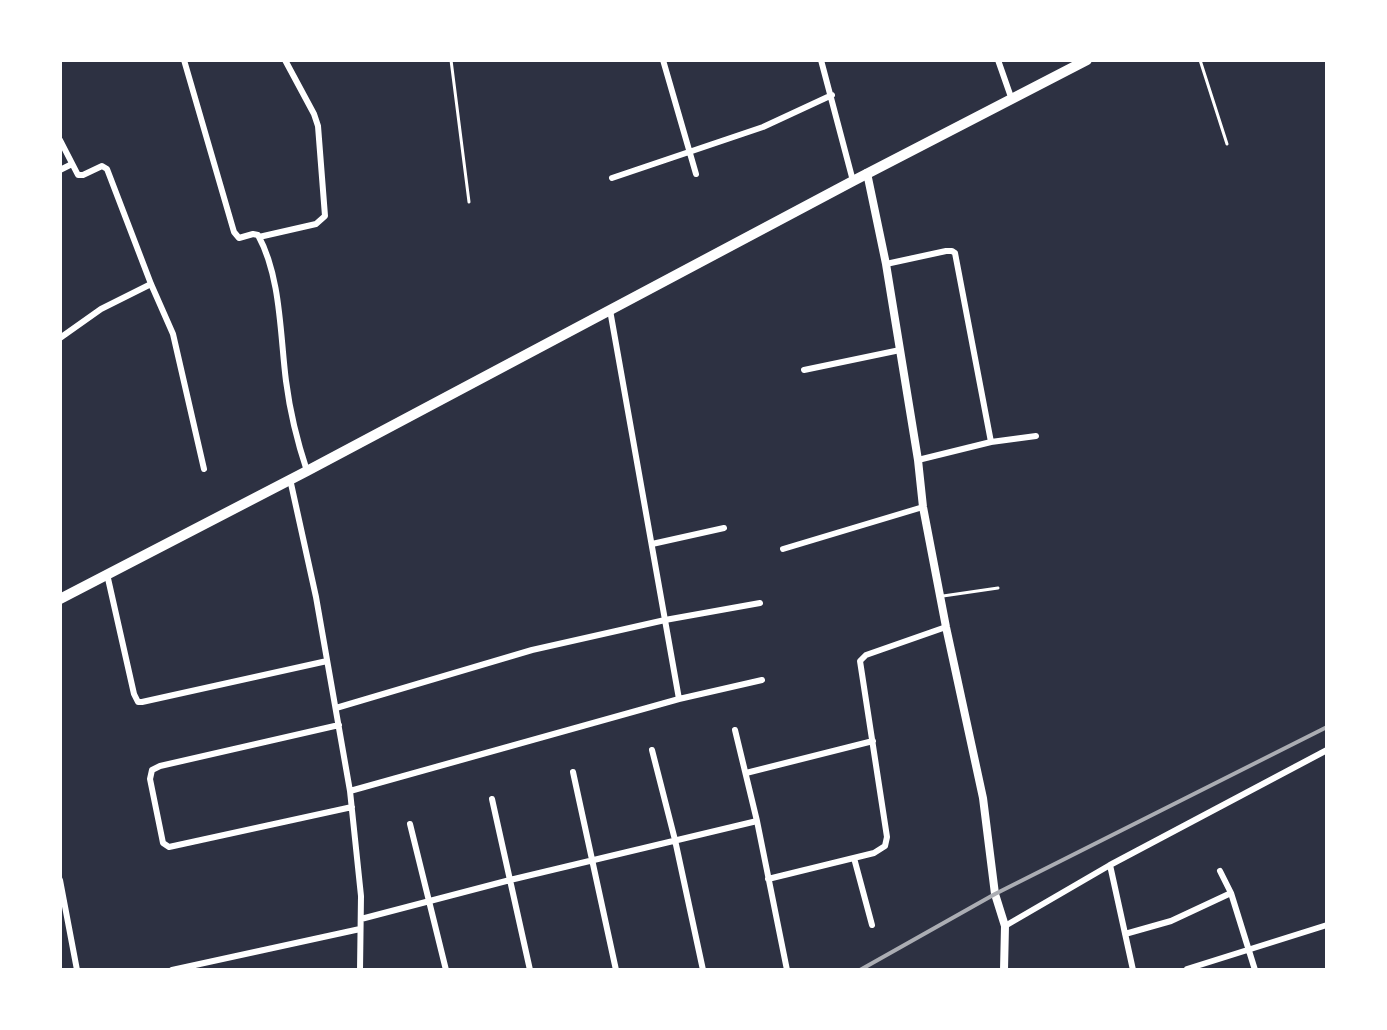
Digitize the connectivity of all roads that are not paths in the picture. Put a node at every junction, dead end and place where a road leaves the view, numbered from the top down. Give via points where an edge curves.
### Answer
1 (184, 60) edge
2 (285, 60) edge
3 (451, 60) edge
4 (663, 60) edge
5 (821, 60) edge
6 (998, 60) edge
7 (1087, 60) edge
8 (1200, 60) edge
9 (832, 95) junction
10 (1012, 100) junction
11 (60, 140) edge
12 (1227, 144) dead end
13 (690, 151) junction
14 (72, 164) junction
15 (60, 170) edge
16 (867, 173) junction
17 (696, 174) dead end
18 (612, 177) dead end
19 (853, 181) junction
20 (469, 202) dead end
21 (259, 237) junction
22 (886, 264) junction
23 (151, 284) junction
24 (610, 309) junction
25 (60, 338) edge
26 (900, 350) junction
27 (804, 370) dead end
28 (1036, 436) dead end
29 (991, 442) junction
30 (918, 460) junction
31 (204, 469) dead end
32 (307, 471) junction
33 (290, 479) junction
34 (923, 507) junction
35 (724, 528) dead end
36 (652, 544) junction
37 (783, 549) dead end
38 (107, 574) junction
39 (998, 588) dead end
40 (941, 596) junction
41 (60, 599) edge
42 (760, 603) dead end
43 (665, 620) junction
44 (946, 627) junction
45 (327, 661) junction
46 (762, 680) dead end
47 (679, 699) junction
48 (336, 708) junction
49 (339, 725) junction
50 (735, 730) dead end
51 (873, 741) junction
52 (652, 750) dead end
53 (1327, 750) edge
54 (573, 772) dead end
55 (746, 773) junction
56 (350, 791) junction
57 (492, 799) dead end
58 (352, 807) junction
59 (757, 821) junction
60 (410, 824) dead end
61 (675, 840) junction
62 (854, 858) junction
63 (593, 860) junction
64 (1110, 865) junction
65 (1220, 871) dead end
66 (60, 879) edge
67 (768, 879) junction
68 (510, 880) junction
69 (1231, 893) junction
70 (430, 900) junction
71 (361, 919) junction
72 (872, 925) dead end
73 (1327, 925) edge
74 (1005, 926) junction
75 (360, 929) junction
76 (1125, 934) junction
77 (1248, 949) junction
78 (1187, 969) edge
79 (77, 970) edge
80 (172, 970) edge
81 (360, 970) edge
82 (446, 970) edge
83 (530, 970) edge
84 (616, 970) edge
85 (703, 970) edge
86 (787, 970) edge
87 (1004, 970) edge
88 (1133, 970) edge
89 (1255, 970) edge

1 - 21 street via 234,232 239,238 253,234
2 - 21 street via 318,126 325,216 316,224
3 - 20 lane
4 - 13 street
5 - 9 street
6 - 10 street
7 - 10 main road
8 - 12 lane
9 - 13 street via 763,127
9 - 19 street
10 - 16 main road
11 - 14 street
13 - 17 street
13 - 18 street
14 - 15 street
14 - 23 street via 80,175 102,166 107,169
16 - 19 main road
16 - 22 street
19 - 24 main road
21 - 32 street via 270,264 290,407
22 - 26 street
22 - 29 street via 946,251 955,254
23 - 25 street via 101,309
23 - 31 street via 173,334
24 - 32 main road
24 - 36 street
26 - 27 street
26 - 30 street
28 - 29 street
29 - 30 street
30 - 34 street
32 - 33 main road
33 - 38 main road
33 - 45 street
34 - 37 street
34 - 40 street
35 - 36 street
36 - 43 street
38 - 41 main road
38 - 45 street via 138,702
39 - 40 lane
40 - 44 street
42 - 43 street
43 - 47 street
43 - 48 street via 532,650
44 - 51 street via 866,655 860,661
44 - 74 street via 982,798 995,894
45 - 48 street
46 - 47 street
47 - 56 street
48 - 49 street
49 - 56 street
49 - 58 street via 160,766 152,770 150,779 162,838 169,847
50 - 55 street
51 - 55 street
51 - 62 street via 886,843 879,851
52 - 61 street
53 - 64 street
54 - 63 street
55 - 59 street
56 - 58 street
57 - 68 street
58 - 71 street
59 - 61 street
59 - 67 street
60 - 70 street
61 - 63 street
61 - 85 street
62 - 67 street
62 - 72 street
63 - 68 street
63 - 84 street
64 - 74 street
64 - 76 street
65 - 69 street
66 - 79 street
67 - 86 street
68 - 70 street
68 - 83 street
69 - 76 street via 1171,921
69 - 77 street
70 - 71 street
70 - 82 street
71 - 75 street
73 - 77 street
74 - 87 street
75 - 80 street
75 - 81 street
76 - 88 street
77 - 78 street
77 - 89 street

